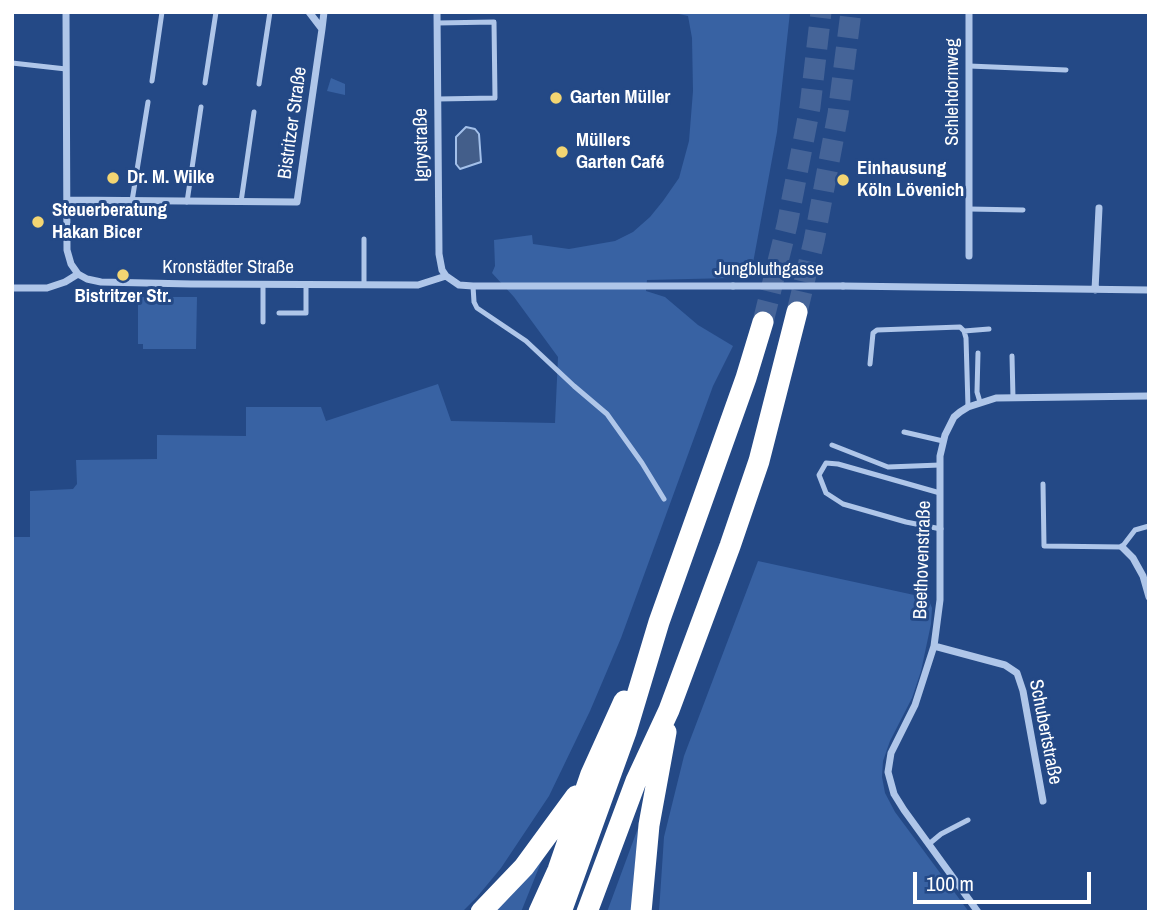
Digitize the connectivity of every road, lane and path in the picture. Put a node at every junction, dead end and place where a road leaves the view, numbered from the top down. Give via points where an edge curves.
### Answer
1 (66, 12) edge
2 (162, 12) edge
3 (216, 12) edge
4 (270, 12) edge
5 (309, 12) edge
6 (324, 12) edge
7 (437, 12) edge
8 (969, 12) edge
9 (437, 23) junction
10 (322, 29) junction
11 (12, 63) edge
12 (969, 66) junction
13 (66, 69) junction
14 (1066, 70) dead end
15 (152, 81) dead end
16 (205, 83) dead end
17 (259, 84) dead end
18 (438, 99) junction
19 (148, 102) dead end
20 (201, 107) dead end
21 (254, 112) dead end
22 (67, 200) junction
23 (132, 201) junction
24 (187, 202) junction
25 (241, 202) junction
26 (1099, 208) dead end
27 (969, 209) junction
28 (1023, 210) dead end
29 (364, 239) dead end
30 (969, 256) dead end
31 (78, 274) junction
32 (446, 276) junction
33 (263, 284) junction
34 (306, 284) junction
35 (364, 285) junction
36 (473, 286) junction
37 (12, 288) edge
38 (1095, 290) junction
39 (1149, 290) edge
40 (796, 312) tunnel mouth
41 (279, 313) dead end
42 (263, 322) dead end
43 (763, 322) tunnel mouth
44 (989, 329) dead end
45 (964, 331) junction
46 (978, 352) dead end
47 (1012, 356) dead end
48 (870, 364) dead end
49 (1149, 396) edge
50 (1013, 398) junction
51 (981, 402) junction
52 (968, 407) junction
53 (904, 432) dead end
54 (943, 441) junction
55 (832, 445) dead end
56 (940, 465) junction
57 (1043, 484) dead end
58 (940, 493) junction
59 (664, 499) dead end
60 (1149, 526) edge
61 (941, 529) junction
62 (1122, 547) junction
63 (1149, 597) edge
64 (659, 622) junction
65 (934, 646) junction
66 (670, 710) junction
67 (592, 774) junction
68 (1043, 801) dead end
69 (968, 820) dead end
70 (929, 844) junction
71 (481, 912) edge
72 (539, 912) edge
73 (561, 912) edge
74 (587, 912) edge
75 (641, 912) edge
76 (978, 912) edge

1 - 13 street
2 - 15 lane
3 - 16 lane
4 - 17 lane
5 - 10 street
6 - 10 street, Bistritzer Straße
7 - 9 street, Ignystraße
8 - 12 street, Schlehdornweg
9 - 18 street, Ignystraße
9 - 18 lane via 494,22 495,98
10 - 25 street, Bistritzer Straße via 297,202
11 - 13 lane
12 - 14 lane
12 - 27 street, Schlehdornweg
13 - 22 street
18 - 32 street, Ignystraße via 439,254
19 - 23 lane
20 - 24 lane
21 - 25 lane
22 - 23 street, Bistritzer Straße
22 - 31 street via 67,250
23 - 24 street, Bistritzer Straße
24 - 25 street, Bistritzer Straße
26 - 38 street
27 - 28 lane
27 - 30 street, Schlehdornweg
29 - 35 lane
31 - 33 street, Kronstädter Straße via 101,282
31 - 37 street via 47,288
32 - 35 street, Kronstädter Straße via 418,285
32 - 36 street, Jungbluthgasse via 458,285
33 - 34 street, Kronstädter Straße
33 - 42 lane
34 - 35 street, Kronstädter Straße
34 - 41 lane via 306,313
36 - 38 street, Jungbluthgasse, bridge
36 - 59 lane via 477,307 526,341 607,414
38 - 39 street, Jungbluthgasse
40 - 66 highway via 759,461
43 - 64 highway
44 - 45 lane
45 - 48 lane via 960,327 877,330
45 - 52 lane
46 - 51 lane
47 - 50 lane
49 - 50 street
50 - 51 street
51 - 52 street
52 - 54 street, Beethovenstraße via 954,418
53 - 54 lane
54 - 56 street, Beethovenstraße
55 - 56 lane via 888,467
56 - 58 street, Beethovenstraße
57 - 62 lane via 1044,546
58 - 61 street, Beethovenstraße
58 - 61 lane via 831,463 826,463 819,475 826,493 843,504
60 - 62 lane via 1135,530
61 - 65 street, Beethovenstraße
62 - 63 street via 1143,576
64 - 67 highway
64 - 73 highway via 626,732
65 - 68 street, Schubertstraße via 1005,665 1017,673
65 - 70 street, Beethovenstraße via 915,705 891,753 888,772 894,794
66 - 74 highway via 636,780
66 - 75 highway via 649,825
67 - 71 highway via 524,867
67 - 72 highway
69 - 70 lane
70 - 76 street, Beethovenstraße

